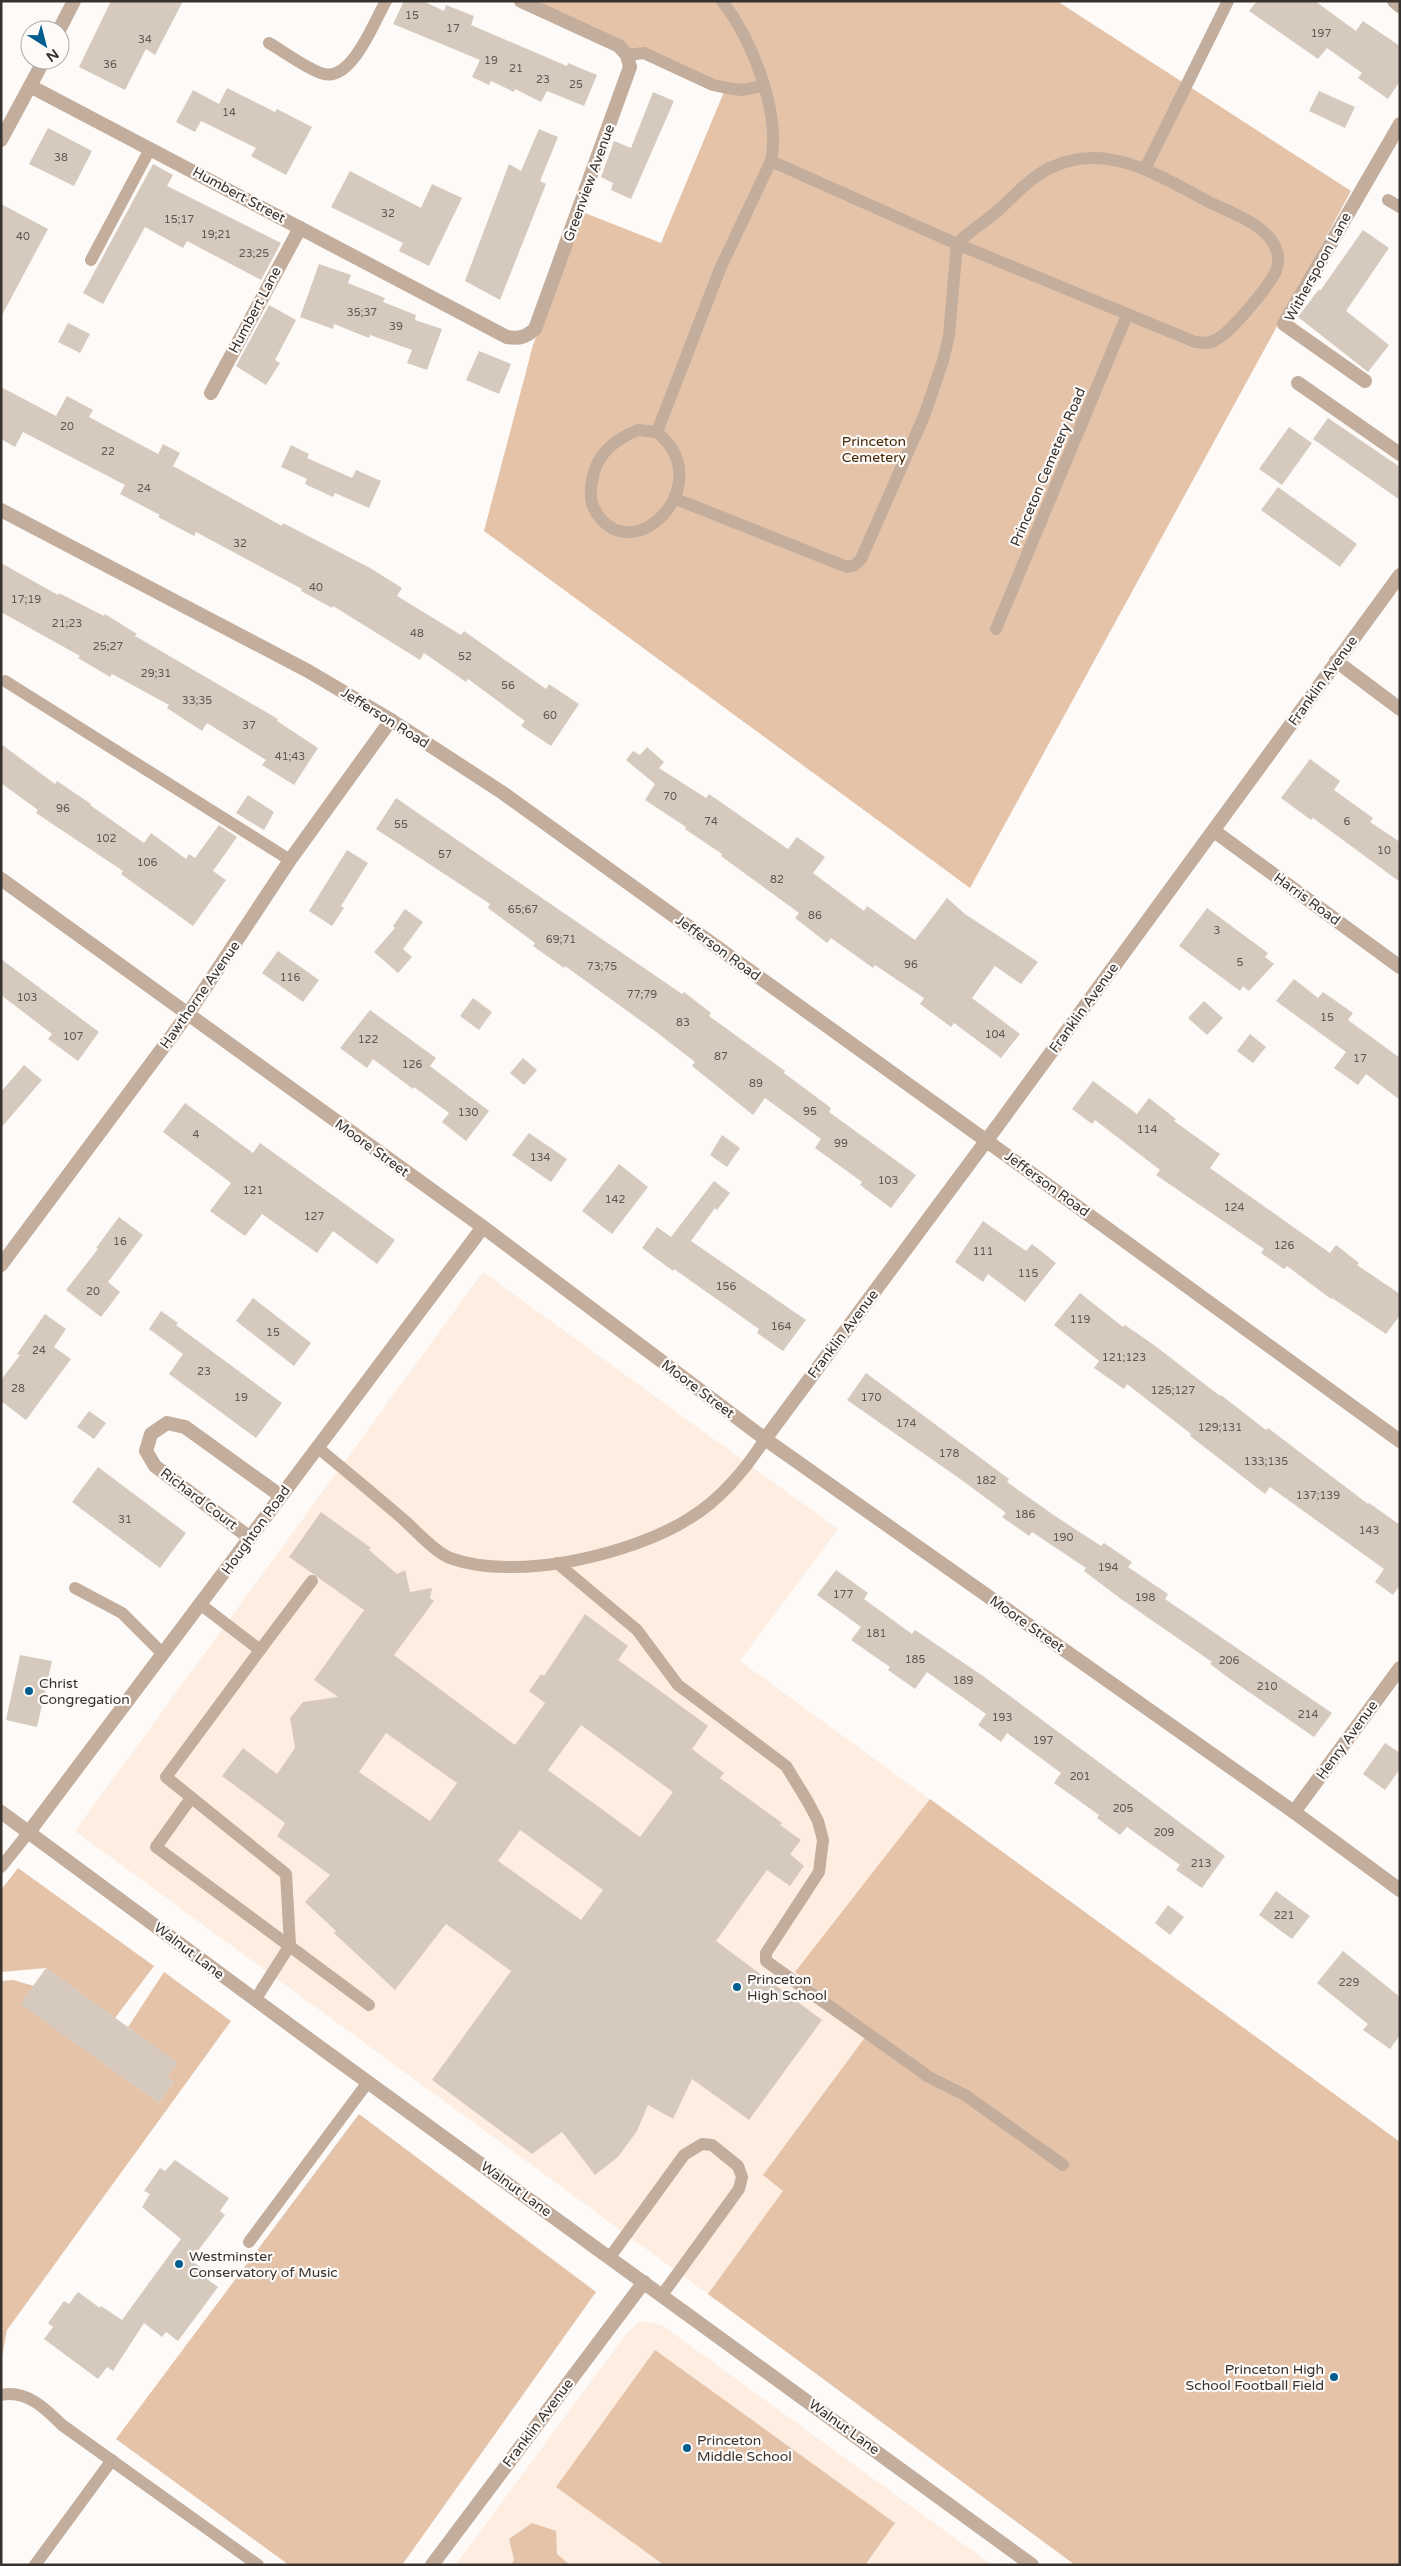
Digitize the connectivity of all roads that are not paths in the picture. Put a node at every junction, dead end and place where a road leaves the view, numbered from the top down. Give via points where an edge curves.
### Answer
1 (74, 1) edge
2 (386, 1) edge
3 (521, 1) edge
4 (722, 1) edge
5 (1228, 1) edge
6 (1394, 1) edge
7 (1400, 6) edge
8 (64, 20) edge
9 (269, 43) dead end
10 (627, 55) junction
11 (39, 70) edge
12 (30, 86) junction
13 (764, 86) junction
14 (1399, 128) edge
15 (1, 140) edge
16 (150, 149) junction
17 (771, 161) junction
18 (1145, 168) junction
19 (1388, 200) dead end
20 (1400, 207) edge
21 (300, 228) junction
22 (957, 244) junction
23 (91, 260) dead end
24 (447, 306) joint
25 (1127, 316) junction
26 (1365, 381) dead end
27 (1298, 383) dead end
28 (211, 393) dead end
29 (657, 432) junction
30 (1400, 454) edge
31 (676, 499) junction
32 (1, 510) edge
33 (1400, 574) edge
34 (996, 629) dead end
35 (1336, 661) junction
36 (5, 681) dead end
37 (1400, 709) edge
38 (391, 720) junction
39 (1214, 830) junction
40 (290, 860) junction
41 (1, 879) edge
42 (1400, 966) edge
43 (188, 1014) junction
44 (987, 1141) junction
45 (483, 1227) junction
46 (1, 1265) edge
47 (765, 1439) junction
48 (1400, 1441) edge
49 (317, 1447) junction
50 (281, 1496) junction
51 (250, 1538) junction
52 (557, 1563) junction
53 (312, 1581) dead end
54 (75, 1588) dead end
55 (200, 1604) junction
56 (260, 1650) junction
57 (163, 1654) junction
58 (1400, 1668) edge
59 (191, 1798) junction
60 (1, 1812) edge
61 (1294, 1812) junction
62 (29, 1832) junction
63 (1, 1867) edge
64 (1400, 1890) edge
65 (290, 1946) junction
66 (255, 2000) junction
67 (369, 2005) dead end
68 (368, 2082) junction
69 (1062, 2165) dead end
70 (249, 2242) dead end
71 (610, 2257) junction
72 (644, 2282) junction
73 (662, 2295) junction
74 (1, 2395) edge
75 (112, 2460) junction
76 (35, 2565) edge
77 (258, 2565) edge
78 (432, 2565) edge
79 (1032, 2565) edge

1 - 8 street
2 - 9 lane via 350,66 339,73 323,74
3 - 10 street via 619,46
4 - 13 lane via 751,51
5 - 18 lane
6 - 7 street
10 - 13 lane via 644,53 713,85 742,90
10 - 24 street, Greenview Avenue via 629,75 535,328 518,339 507,337
11 - 12 street
12 - 15 street
12 - 16 street, Humbert Street
13 - 17 lane via 775,144
14 - 26 street, Witherspoon Lane via 1284,324
16 - 21 street, Humbert Street
16 - 23 lane
17 - 22 lane
17 - 29 lane via 720,269
18 - 22 lane via 1095,156 1073,159 1050,168
18 - 25 lane via 1252,224 1269,237 1279,259 1261,292 1225,333 1206,344
19 - 20 lane
21 - 24 street, Humbert Street
21 - 28 street, Humbert Lane
22 - 25 lane
22 - 31 lane via 949,335 943,361 924,416 862,559 847,567
25 - 34 lane, Princeton Cemetery Road
27 - 30 street
29 - 31 lane via 672,449 679,466
29 - 31 lane via 638,430 618,439 603,454 593,472 590,501 607,526 627,532 650,524
32 - 38 street, Jefferson Road via 260,645
33 - 35 street, Franklin Avenue
35 - 37 street
35 - 39 street, Franklin Avenue
36 - 40 lane
38 - 40 street, Hawthorne Avenue
38 - 44 street, Jefferson Road via 503,793
39 - 42 street, Harris Road
39 - 44 street, Franklin Avenue
40 - 43 street, Hawthorne Avenue
41 - 43 street, Moore Street
43 - 45 street, Moore Street
43 - 46 street, Hawthorne Avenue
44 - 47 street, Franklin Avenue
44 - 48 street, Jefferson Road
45 - 47 street, Moore Street
45 - 49 street, Houghton Road
47 - 52 lane via 753,1460 691,1518 621,1549
47 - 61 street, Moore Street
49 - 50 street, Houghton Road
49 - 52 lane via 448,1557 503,1568
50 - 51 street, Houghton Road
50 - 51 street, Richard Court via 185,1428 167,1423 151,1434 146,1451 156,1466
51 - 55 street, Houghton Road
52 - 69 lane via 637,1630 678,1685 786,1766 818,1821 823,1840 819,1872 766,1953 766,1961 929,2077 965,2095
53 - 56 lane
54 - 57 lane via 122,1613
55 - 56 lane
55 - 57 street, Houghton Road
56 - 59 lane via 166,1777
57 - 62 street, Houghton Road
58 - 61 street, Henry Avenue
59 - 65 lane via 286,1874
59 - 65 lane via 156,1847
60 - 62 street, Walnut Lane
61 - 64 street, Moore Street
62 - 63 lane
62 - 66 street, Walnut Lane
65 - 66 lane
65 - 67 lane
66 - 68 street, Walnut Lane
68 - 70 lane
68 - 71 street, Walnut Lane
71 - 72 street, Walnut Lane
71 - 73 lane via 684,2154 702,2144 719,2150 734,2161 741,2172 739,2189
72 - 73 street, Walnut Lane
72 - 78 street, Franklin Avenue
73 - 79 street, Walnut Lane
74 - 75 lane via 10,2393 26,2397
75 - 76 lane
75 - 77 lane

